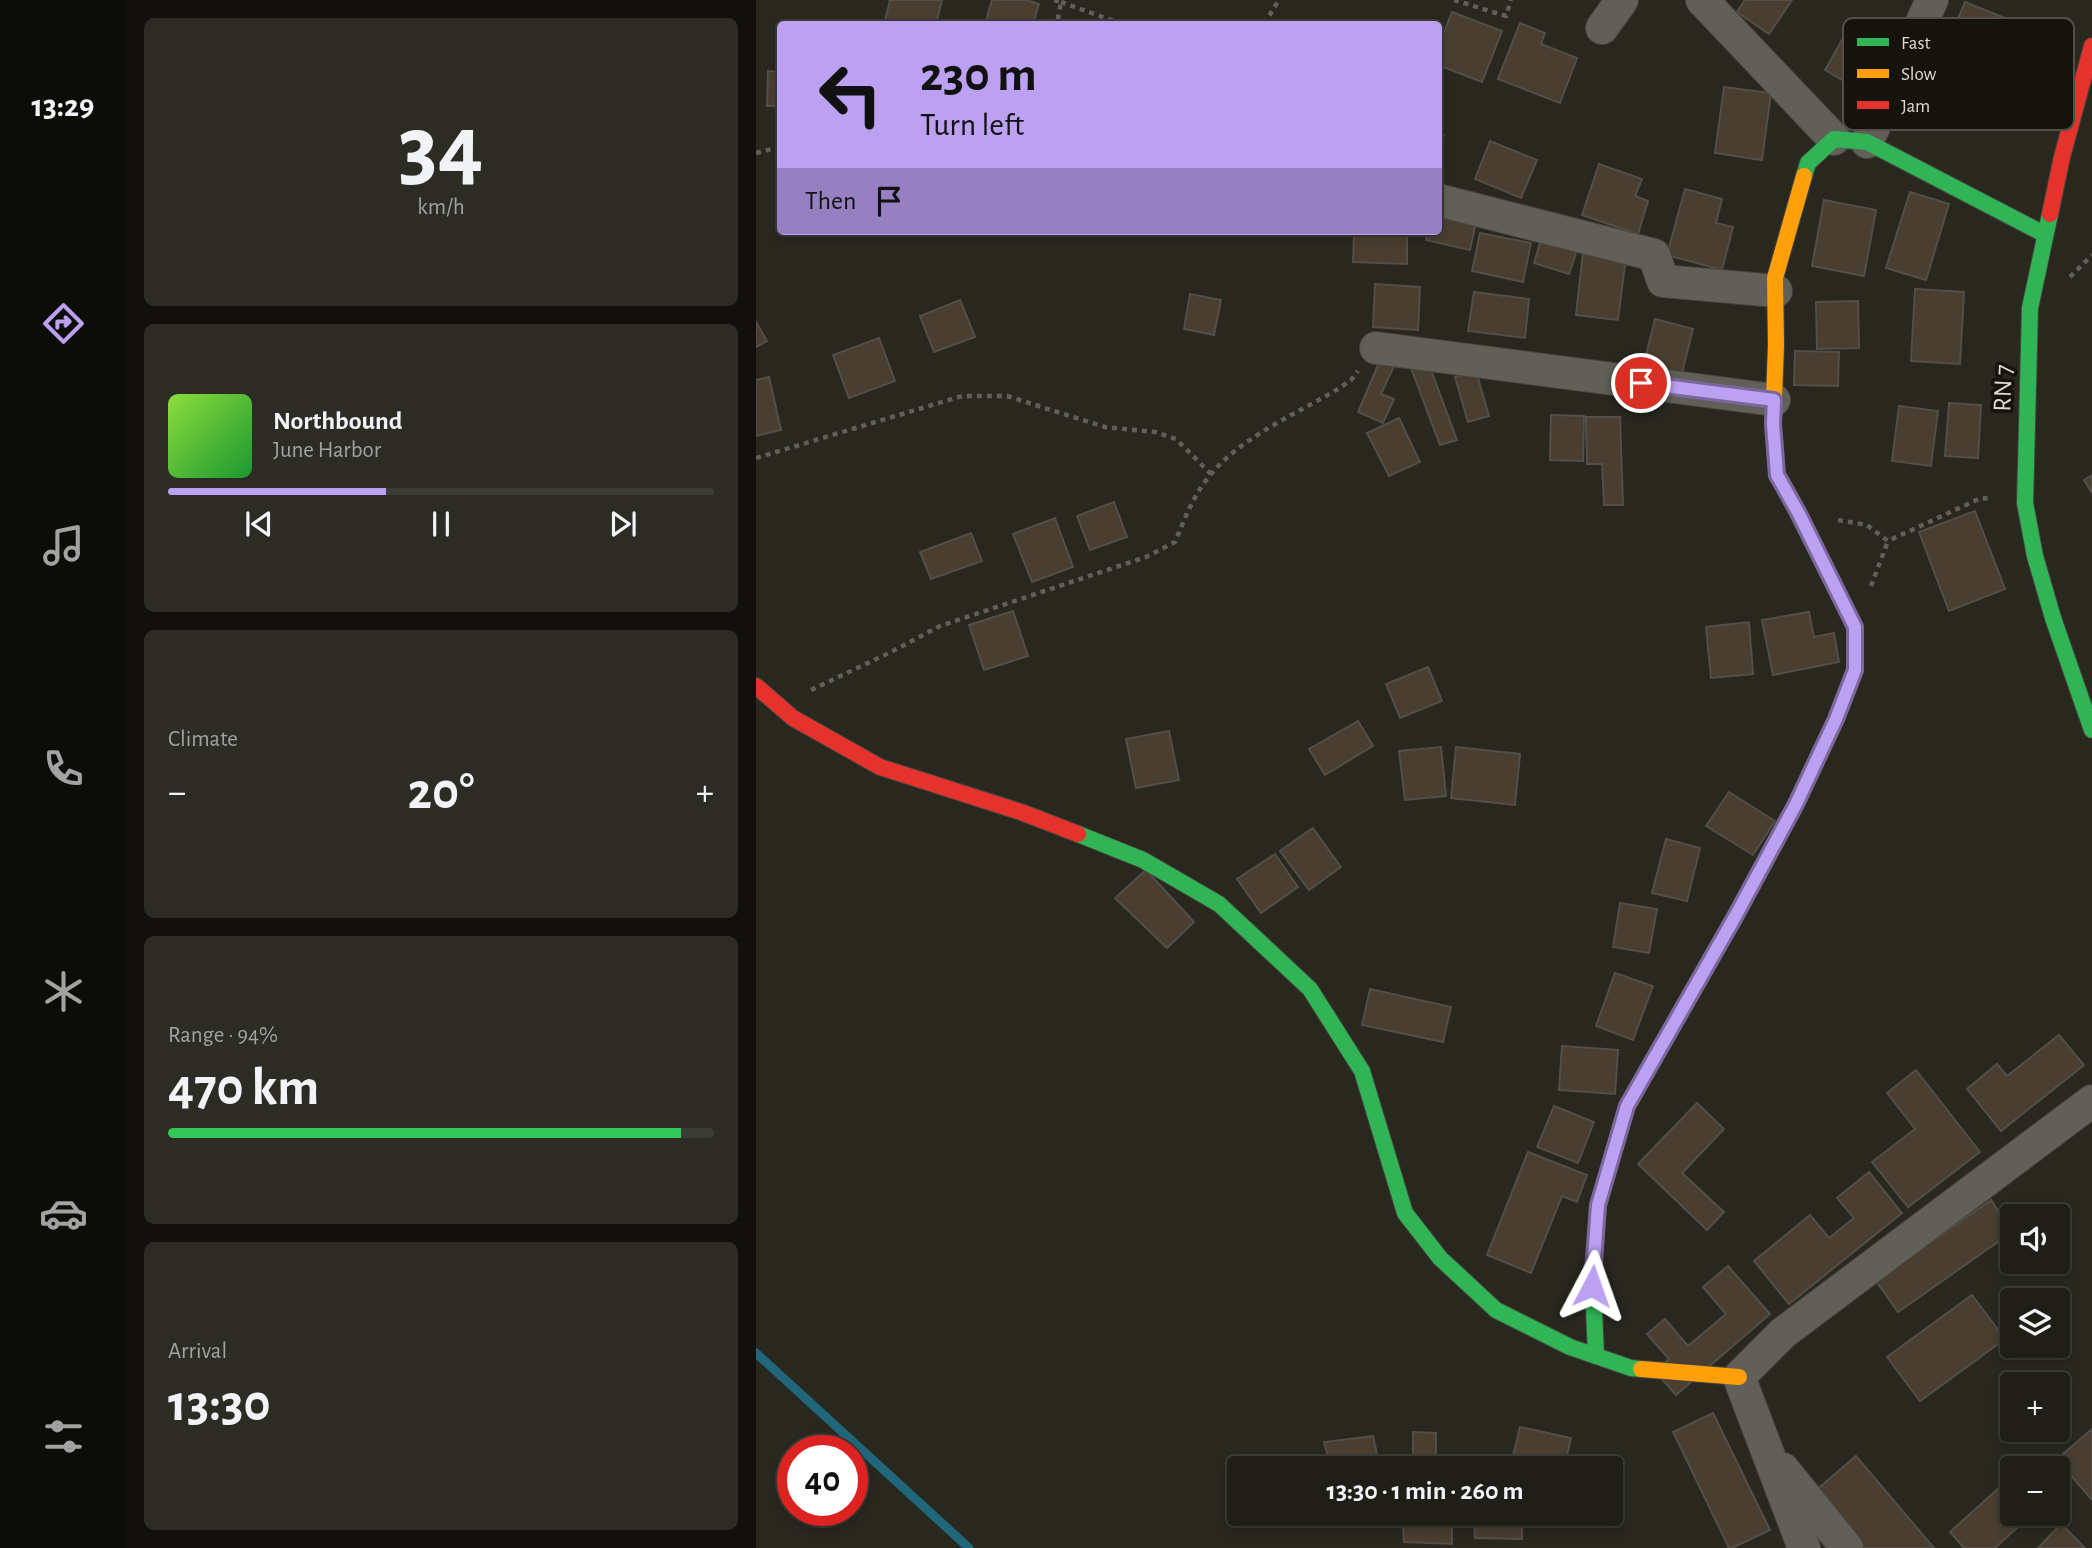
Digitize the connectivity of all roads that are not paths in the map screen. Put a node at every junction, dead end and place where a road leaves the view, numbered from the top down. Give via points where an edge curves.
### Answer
1 (1622, 0) edge
2 (1702, 0) edge
3 (1932, 0) edge
4 (1924, 18) edge
5 (1602, 28) dead end
6 (2092, 46) edge
7 (2074, 116) edge
8 (1872, 130) edge
9 (2071, 130) edge
10 (1834, 139) junction
11 (1867, 142) junction
12 (1442, 201) edge
13 (2044, 234) junction
14 (1776, 291) junction
15 (1376, 348) road end
16 (1774, 400) junction
17 (756, 686) edge
18 (2092, 730) edge
19 (2092, 1101) edge
20 (1596, 1356) junction
21 (1739, 1377) junction
22 (1767, 1449) junction
23 (1804, 1548) edge
24 (1847, 1548) edge

1 - 5 street
2 - 10 street
3 - 4 street
6 - 7 street, RN 7 / RN 7
8 - 11 street
9 - 13 street, RN 7 / RN 7
10 - 11 street
10 - 14 street via 1808,163 1775,278
11 - 13 street
12 - 14 street via 1654,256 1663,281
13 - 18 street, RN 7 / RN 7 via 2031,308 2025,503 2053,618
14 - 16 street
15 - 16 street
16 - 20 street via 1777,475 1855,627 1855,670 1796,804 1627,1106 1598,1205 1592,1286
17 - 20 street via 793,718 880,766 1021,812 1143,860 1219,904 1310,989 1362,1071 1405,1213 1440,1258 1496,1310
19 - 21 street via 1783,1333
20 - 21 street via 1630,1368
21 - 22 street
22 - 23 street
22 - 24 street

